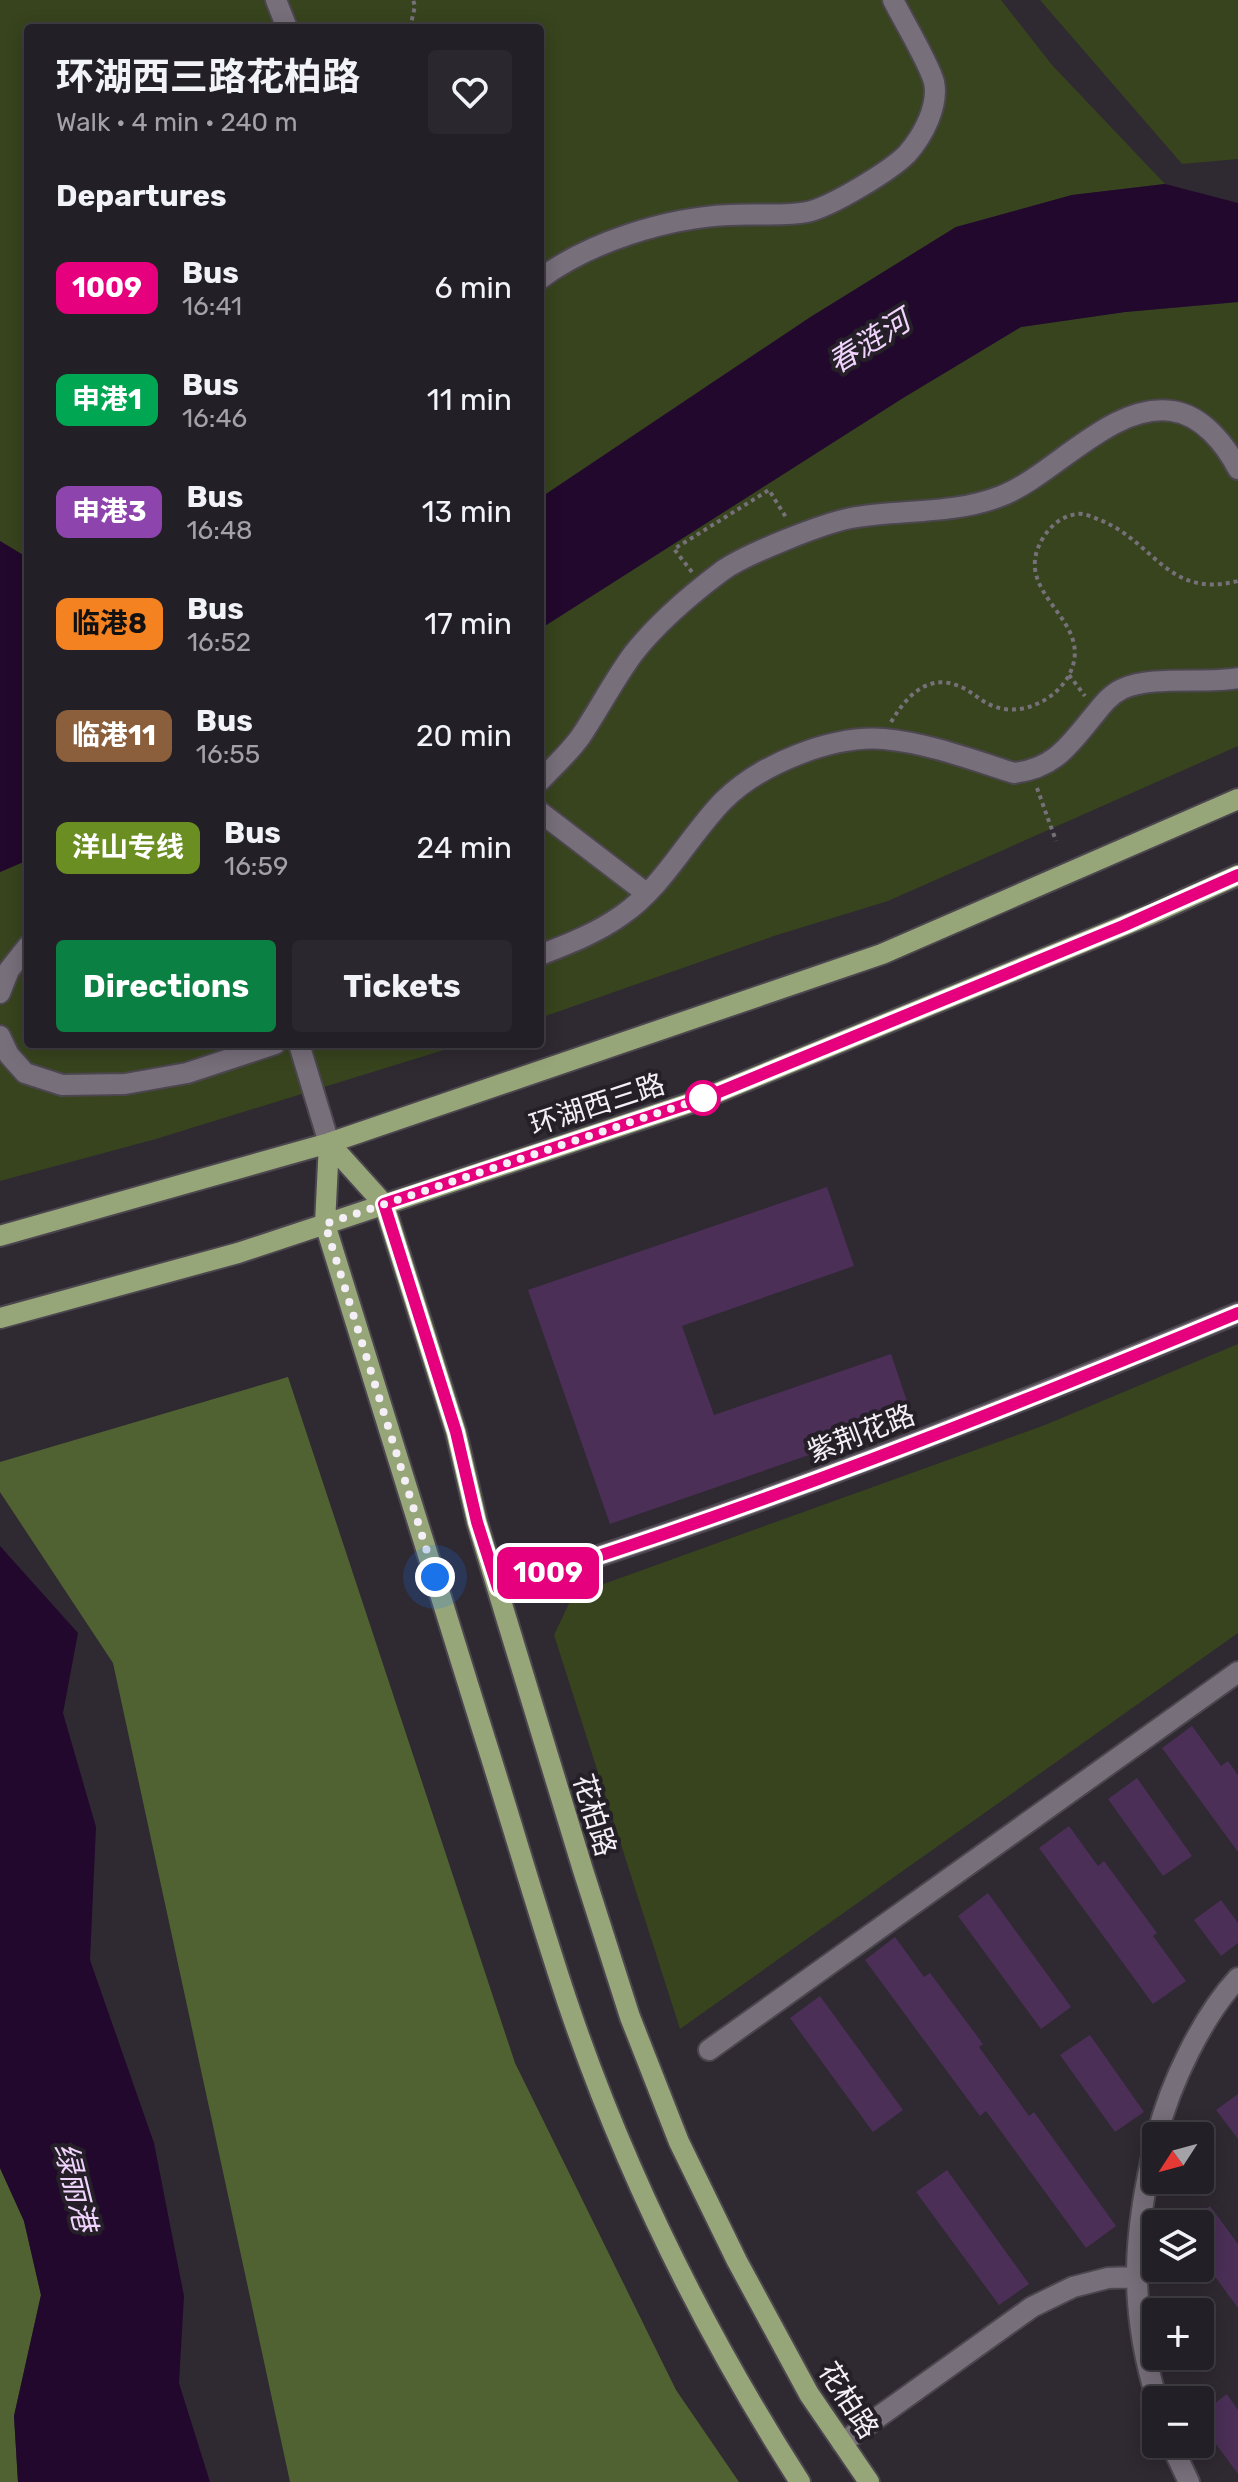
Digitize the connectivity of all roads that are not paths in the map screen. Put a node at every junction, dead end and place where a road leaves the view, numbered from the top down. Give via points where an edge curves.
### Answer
1 (276, 0) edge
2 (893, 0) edge
3 (285, 24) edge
4 (544, 277) edge
5 (1238, 469) edge
6 (1238, 678) edge
7 (544, 777) edge
8 (1238, 799) edge
9 (544, 815) edge
10 (1238, 875) edge
11 (646, 893) junction
12 (24, 951) edge
13 (544, 953) edge
14 (0, 993) edge
15 (0, 1036) edge
16 (263, 1048) edge
17 (300, 1048) edge
18 (329, 1143) junction
19 (384, 1204) junction
20 (325, 1224) junction
21 (0, 1236) edge
22 (1238, 1313) edge
23 (0, 1318) edge
24 (498, 1588) junction
25 (1238, 1672) edge
26 (1238, 1978) edge
27 (709, 2050) dead end
28 (1160, 2122) edge
29 (1144, 2194) edge
30 (1135, 2277) junction
31 (1154, 2386) edge
32 (842, 2443) junction
33 (1178, 2458) edge
34 (800, 2482) edge
35 (869, 2482) edge
36 (1189, 2482) edge

1 - 3 street
2 - 4 street via 933,81 934,102 923,131 906,154 836,202 807,212 724,215 665,225 594,248
5 - 7 street via 1226,446 1197,421 1172,411 1139,414 1102,430 1003,496 960,508 850,518 769,547 725,569 679,606 634,653 579,739
6 - 11 street via 1125,688 1110,696 1061,756 1030,771 1014,773 884,739 809,749 725,799
8 - 18 main road, 环湖西三路 via 882,954
9 - 11 street
10 - 19 main road, 环湖西三路 via 702,1099
11 - 13 street via 624,914
12 - 14 street
15 - 16 street via 25,1073 62,1085 125,1084 187,1073
17 - 18 street
18 - 19 main road, 花柏路
18 - 20 main road
18 - 21 main road, 环湖西三路
19 - 20 main road, 环湖西三路
19 - 24 main road, 花柏路 via 456,1432
20 - 23 main road, 环湖西三路
20 - 34 main road via 579,2032 661,2233
22 - 24 street, 紫荆花路 via 795,1488
24 - 32 main road, 花柏路 via 630,2017 679,2142 737,2261
25 - 27 street
26 - 28 street via 1190,2051
29 - 30 street
30 - 31 street
30 - 32 street via 1073,2287 1032,2307
32 - 35 main road, 花柏路
33 - 36 street

